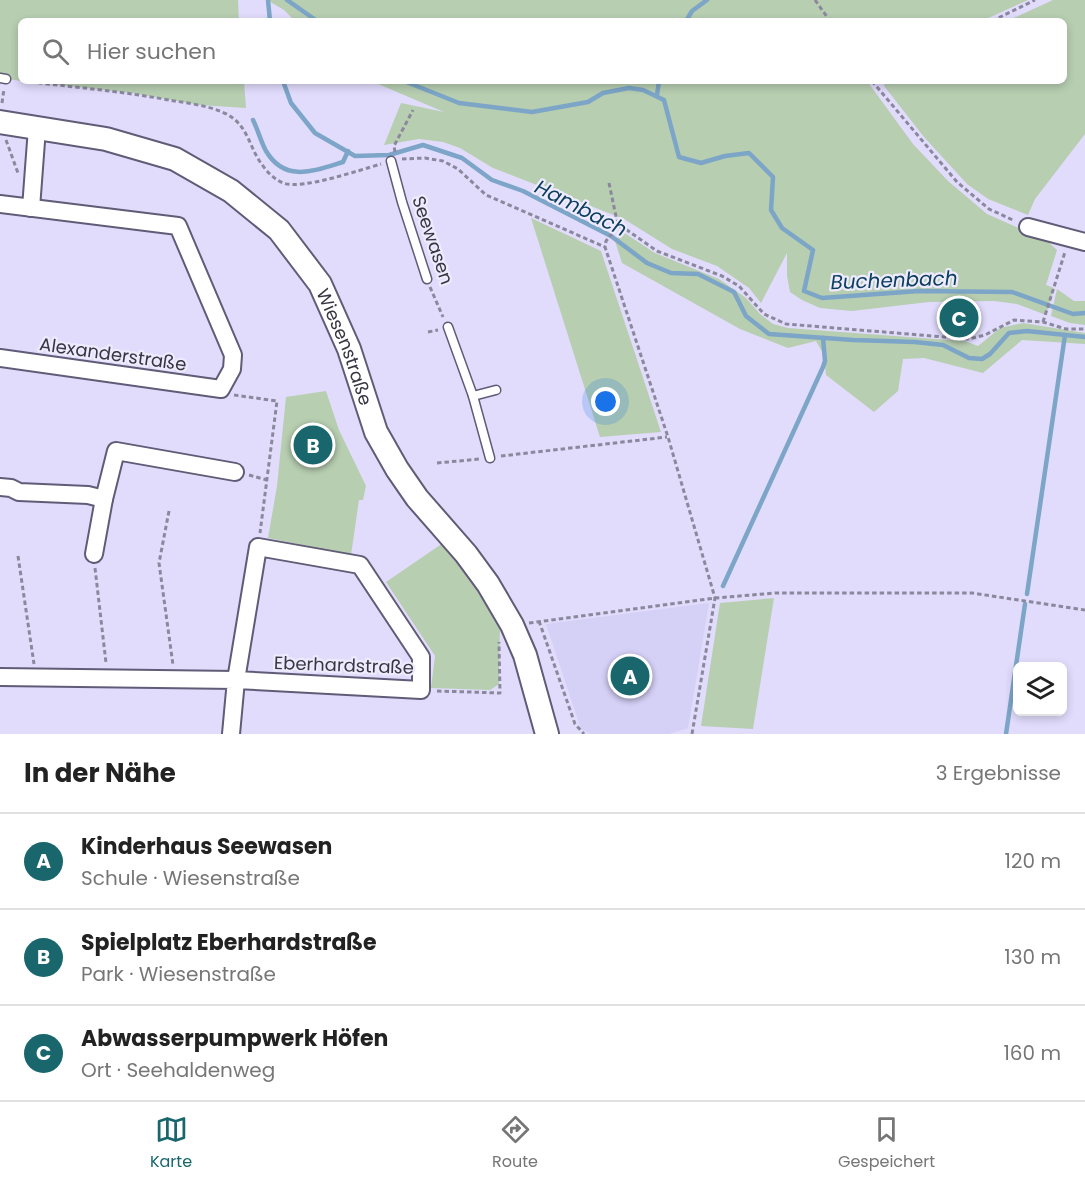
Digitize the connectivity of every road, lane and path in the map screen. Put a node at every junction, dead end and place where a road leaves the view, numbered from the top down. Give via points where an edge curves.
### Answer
1 (815, 0) edge
2 (1035, 0) edge
3 (828, 18) edge
4 (998, 18) edge
5 (3, 78) edge
6 (50, 84) edge
7 (875, 84) edge
8 (413, 110) dead end
9 (2, 121) edge
10 (37, 128) junction
11 (394, 146) dead end
12 (392, 161) junction
13 (19, 176) dead end
14 (609, 183) dead end
15 (0, 204) edge
16 (31, 208) junction
17 (617, 227) junction
18 (1028, 227) joint
19 (1077, 240) edge
20 (605, 247) junction
21 (427, 279) joint
22 (1043, 322) junction
23 (448, 327) junction
24 (1085, 329) edge
25 (428, 332) dead end
26 (0, 358) edge
27 (221, 389) junction
28 (496, 390) dead end
29 (473, 396) junction
30 (668, 437) junction
31 (490, 458) junction
32 (437, 463) dead end
33 (235, 472) dead end
34 (0, 487) edge
35 (104, 499) junction
36 (169, 511) dead end
37 (258, 547) junction
38 (94, 554) joint
39 (18, 556) dead end
40 (715, 598) junction
41 (1085, 610) edge
42 (539, 621) junction
43 (512, 625) junction
44 (0, 677) edge
45 (36, 677) junction
46 (108, 678) junction
47 (175, 679) junction
48 (236, 680) junction
49 (421, 690) junction
50 (231, 734) edge
51 (547, 734) edge
52 (584, 734) edge
53 (692, 734) edge

1 - 3 path
2 - 4 path
5 - 9 path
6 - 12 path via 132,93 223,112 244,129 259,162 282,183 311,183
7 - 18 path via 957,182 989,209
8 - 11 path
9 - 10 street, Wiesenstraße
9 - 13 path
10 - 16 street
10 - 43 street, Wiesenstraße via 106,139 175,159 231,191 279,230 320,284 349,349 376,432 397,469 466,554
12 - 20 path via 443,161 458,169 486,195
12 - 21 lane, Seewasen
14 - 17 path
15 - 16 street
16 - 27 street via 178,226 233,355 232,369
17 - 20 path
17 - 22 path via 657,251 722,276 739,286 764,314 786,324 969,339 1014,320
18 - 19 street
19 - 22 path
20 - 30 path
21 - 23 path, Seewasen
22 - 24 path via 1066,329
23 - 25 path
23 - 29 lane
26 - 27 street, Alexanderstraße
27 - 37 path via 277,401
28 - 29 lane
29 - 31 lane
30 - 31 path
30 - 40 path
31 - 32 path
33 - 35 street via 116,451
34 - 35 street
35 - 38 street
36 - 47 path via 159,563
37 - 48 street
37 - 49 street, Eberhardstraße via 360,565 421,657
38 - 46 path
39 - 45 path
40 - 41 path via 775,592 972,592
40 - 42 path
40 - 53 path
42 - 43 path
42 - 52 path via 575,724
43 - 49 path via 499,632 500,693
43 - 51 street, Wiesenstraße via 525,655
44 - 45 street, Eberhardstraße
45 - 46 street, Eberhardstraße
46 - 47 street, Eberhardstraße
47 - 48 street, Eberhardstraße
48 - 49 street, Eberhardstraße
48 - 50 street

